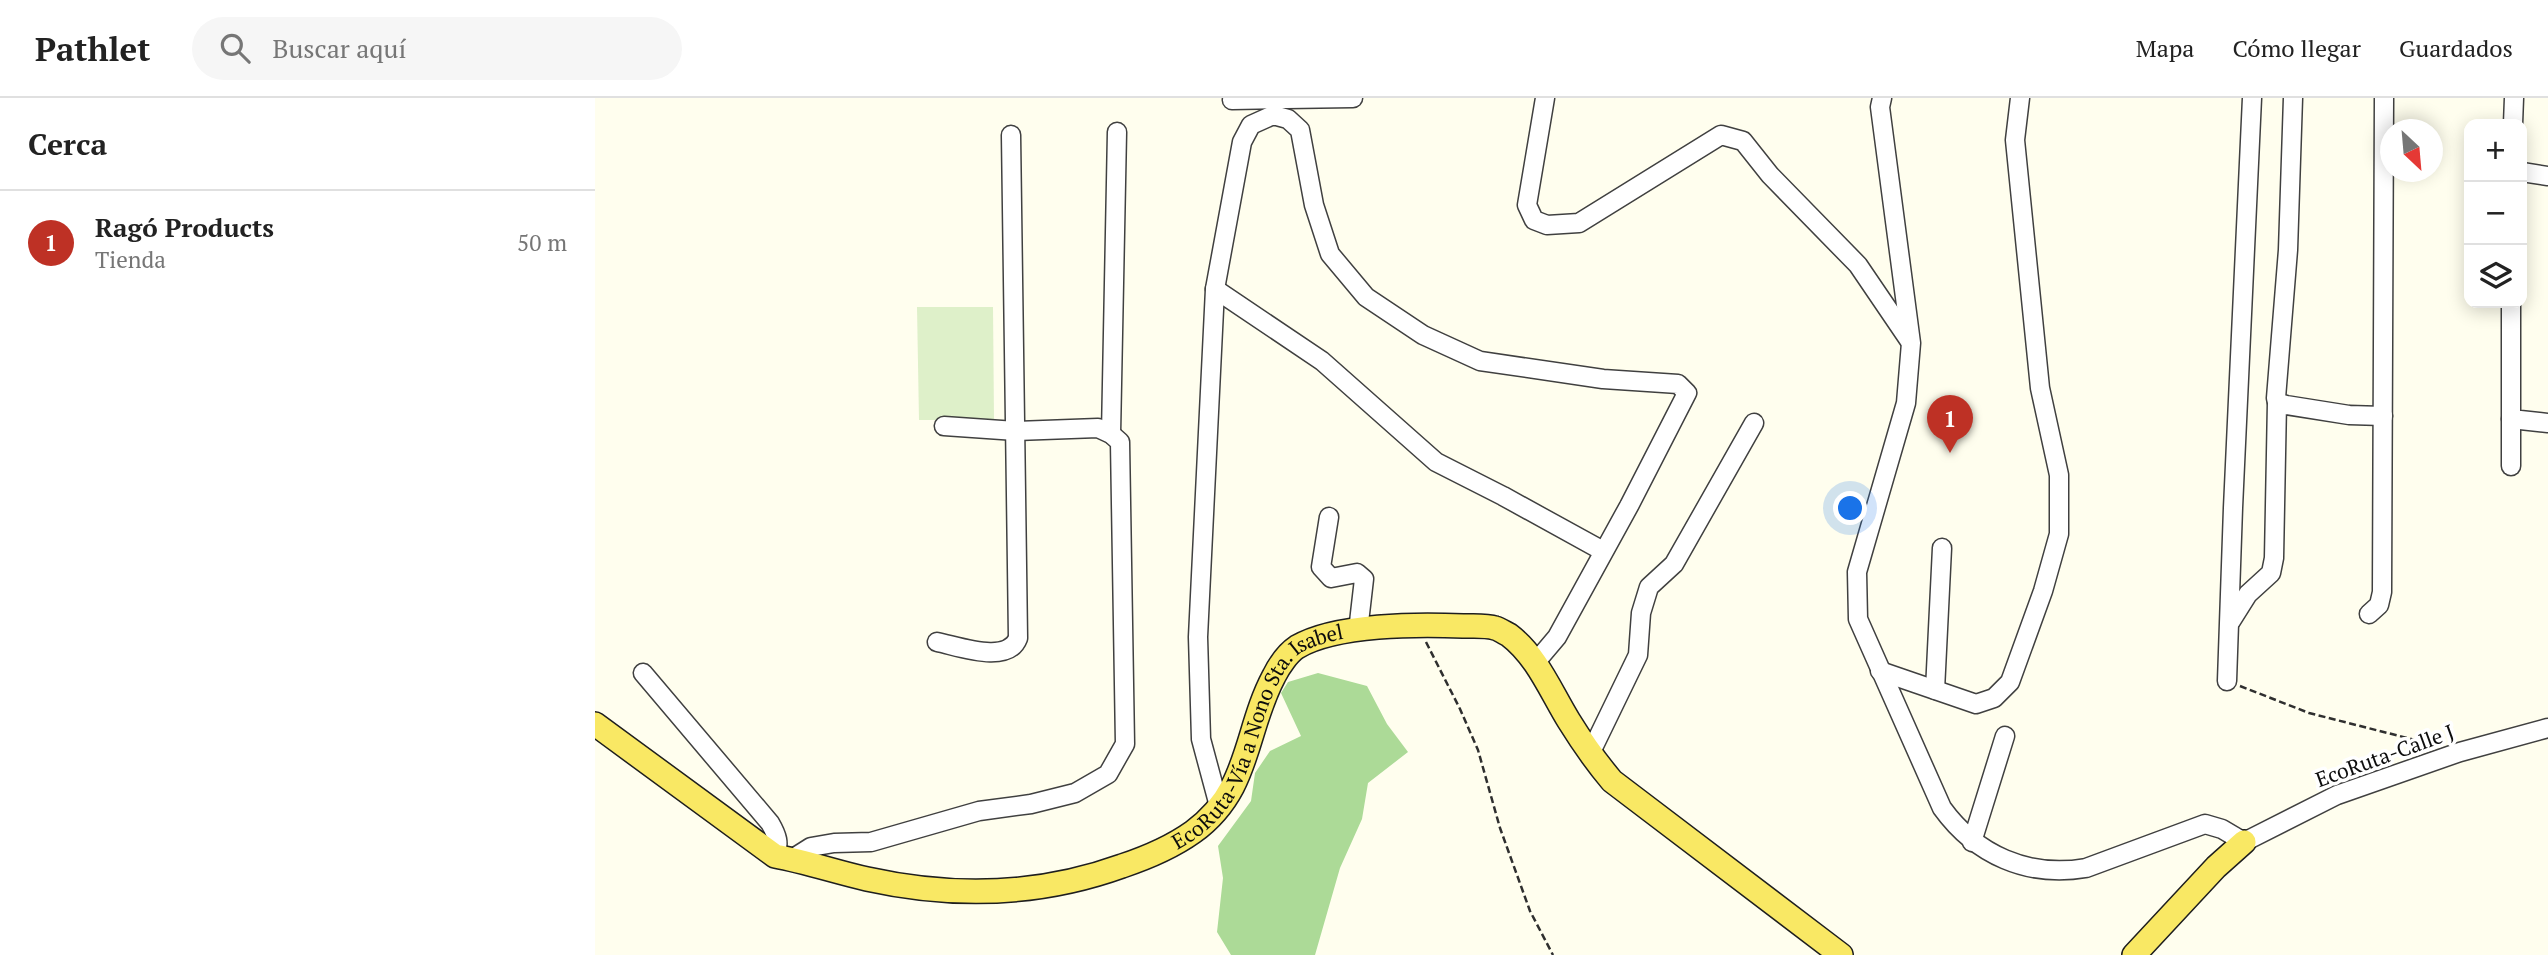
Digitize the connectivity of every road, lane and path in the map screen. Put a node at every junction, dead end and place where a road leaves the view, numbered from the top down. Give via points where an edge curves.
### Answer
1 (1353, 98) edge
2 (1545, 98) edge
3 (1882, 98) edge
4 (2019, 98) edge
5 (2252, 98) edge
6 (2293, 98) edge
7 (2384, 98) edge
8 (2514, 98) edge
9 (1232, 100) dead end
10 (2514, 119) edge
11 (1117, 132) dead end
12 (1011, 135) dead end
13 (2527, 173) edge
14 (2548, 176) edge
15 (1215, 289) junction
16 (2511, 308) edge
17 (1911, 343) junction
18 (2277, 402) junction
19 (2383, 416) junction
20 (2511, 419) junction
21 (1754, 423) dead end
22 (2548, 423) edge
23 (944, 426) dead end
24 (1016, 431) junction
25 (1111, 434) junction
26 (2511, 466) dead end
27 (1329, 517) dead end
28 (1942, 548) dead end
29 (1603, 551) junction
30 (2369, 614) dead end
31 (1416, 624) junction
32 (2229, 625) junction
33 (1358, 631) junction
34 (937, 642) dead end
35 (1535, 663) junction
36 (1880, 671) junction
37 (643, 673) dead end
38 (2227, 681) joint
39 (1935, 690) junction
40 (595, 724) edge
41 (2548, 728) edge
42 (2005, 736) dead end
43 (2460, 751) junction
44 (1590, 754) junction
45 (1219, 806) junction
46 (1972, 842) junction
47 (2244, 842) junction
48 (783, 858) junction
49 (1553, 955) edge
50 (1842, 955) edge
51 (2134, 955) edge

1 - 9 street
2 - 17 street via 1527,205 1534,220 1547,225 1579,223 1721,135 1743,141 1858,265
3 - 17 street
4 - 39 street via 2015,140 2040,388 2059,475 2059,534 2010,682 1994,698 1976,704
5 - 32 street
6 - 18 street
7 - 19 street
8 - 10 street
11 - 25 street
12 - 24 street
13 - 14 street
15 - 29 street via 1322,361 1436,462
15 - 29 street via 1242,142 1251,125 1271,116 1283,117 1300,130 1314,205 1330,254 1366,297 1423,335 1480,361 1684,388 1686,399
15 - 45 street via 1198,637 1201,739
16 - 20 street
17 - 36 street via 1906,403 1857,572 1858,619
18 - 19 street
18 - 32 street via 2271,573 2248,594
19 - 30 street via 2382,592 2379,605
20 - 22 street
20 - 26 street
21 - 44 street via 1674,564 1650,587 1641,613 1638,655
23 - 24 street
24 - 25 street via 1098,428
24 - 34 street via 1018,638 1008,651 994,653
25 - 48 street via 1120,442 1125,744 1108,774 1075,793 979,811 871,842 811,847
27 - 33 street via 1321,567 1331,578 1357,573 1364,579
28 - 39 street
29 - 35 street via 1557,638
31 - 33 main road, EcoRuta-Vía a Nono Sta. Isabel
31 - 35 main road, EcoRuta-Vía a Nono Sta. Isabel via 1494,627 1519,644
31 - 49 path via 1478,750 1530,911
32 - 38 street
33 - 45 main road, EcoRuta-Vía a Nono Sta. Isabel via 1324,636 1285,658 1254,725 1240,775
35 - 44 main road, EcoRuta-Vía a Nono Sta. Isabel
36 - 39 street
36 - 46 street via 1942,808
37 - 48 street via 770,822
38 - 43 path via 2309,713
40 - 48 main road, EcoRuta-Vía a Nono Sta. Isabel
41 - 43 street, EcoRuta-Calle J
42 - 46 street
43 - 47 street, EcoRuta-Calle J via 2337,795
44 - 50 main road, EcoRuta-Vía a Nono Sta. Isabel via 1612,781
45 - 48 main road, EcoRuta-Vía a Nono Sta. Isabel via 1193,832 1146,858 1053,886 975,893 921,888
46 - 47 street via 2007,861 2066,872 2104,863 2205,824
47 - 51 main road

